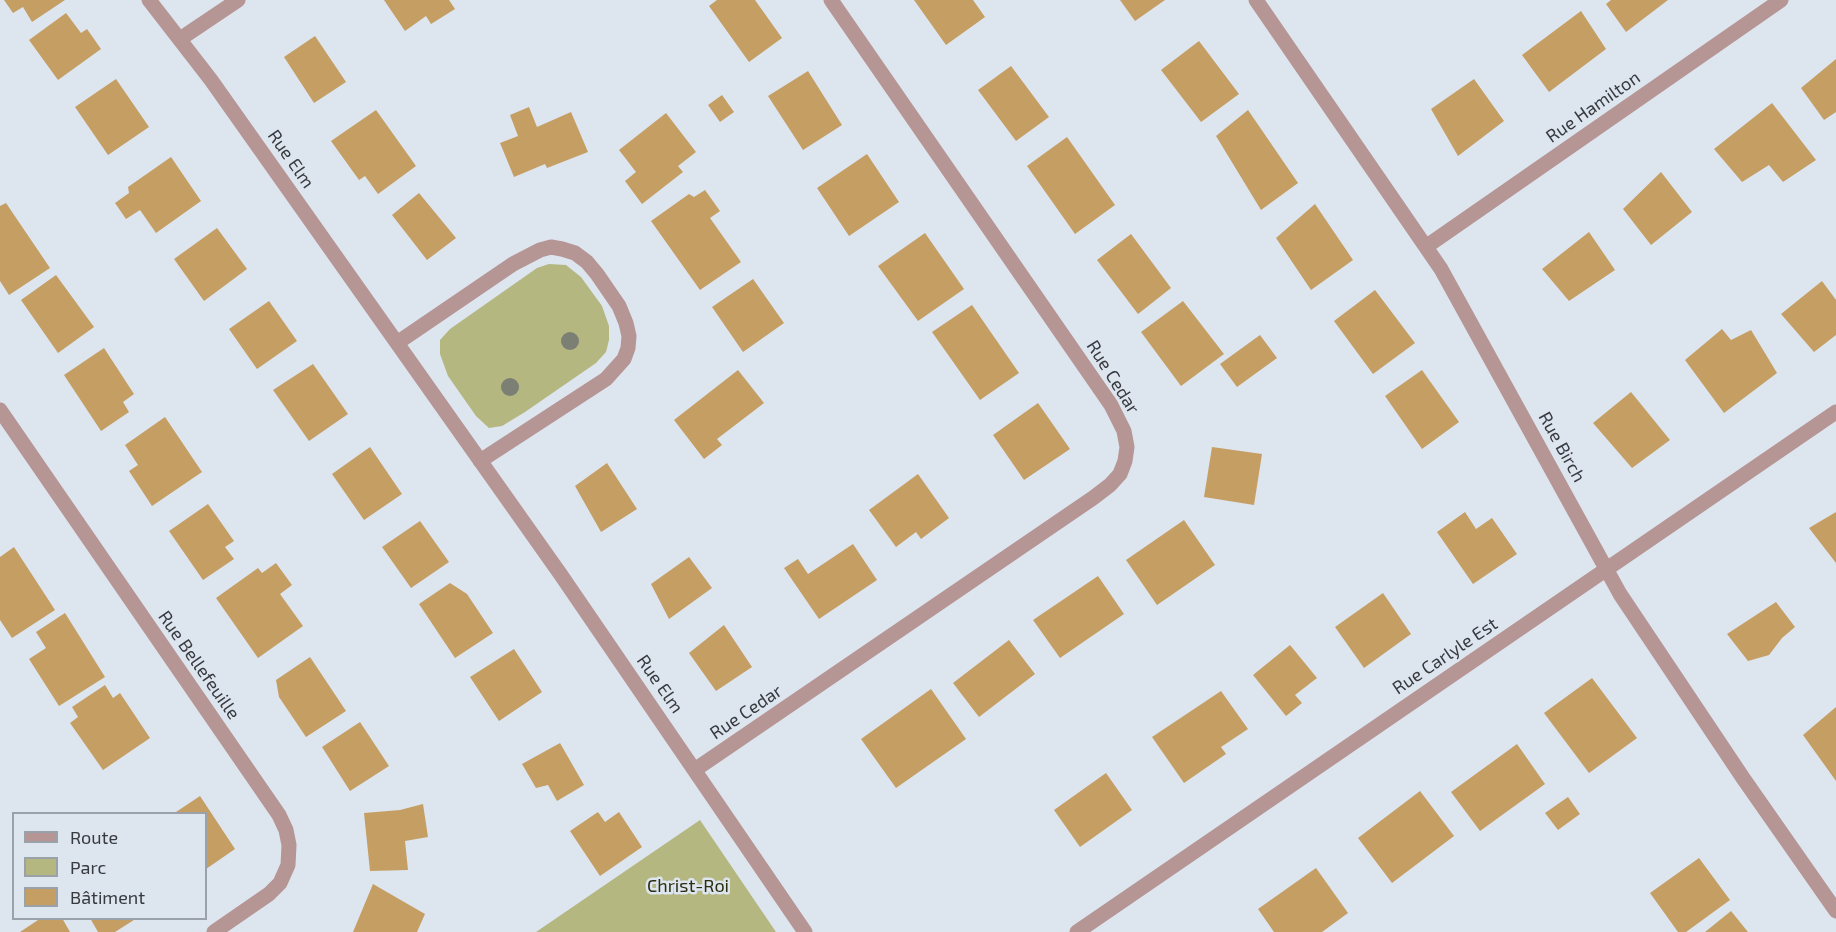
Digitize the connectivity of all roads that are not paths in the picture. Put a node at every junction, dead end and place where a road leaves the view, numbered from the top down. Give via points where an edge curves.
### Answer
1 (149, 0) edge
2 (238, 0) edge
3 (831, 0) edge
4 (1256, 0) edge
5 (1781, 0) edge
6 (180, 39) junction
7 (1427, 246) junction
8 (398, 343) junction
9 (0, 410) edge
10 (1836, 412) edge
11 (480, 460) junction
12 (1606, 568) junction
13 (696, 769) junction
14 (1830, 890) edge
15 (1836, 911) edge
16 (214, 932) edge
17 (805, 932) edge
18 (1077, 932) edge

1 - 6 street, Rue Elm
2 - 6 street
3 - 13 street, Rue Cedar via 1111,405 1124,431 1125,461 1120,474 1093,498
4 - 7 street, Rue Birch
5 - 7 street, Rue Hamilton
6 - 8 street, Rue Elm
7 - 12 street, Rue Birch
8 - 11 street, Rue Elm
8 - 11 street via 513,264 540,250 575,253 597,274 626,323 630,336 624,359 606,379
9 - 16 street, Rue Bellefeuille via 286,830 288,865 280,883
10 - 12 street, Rue Carlyle Est
11 - 13 street, Rue Elm
12 - 14 street, Rue Birch via 1743,778
12 - 18 street, Rue Carlyle Est
13 - 17 street, Rue Elm
14 - 15 street, Rue Birch

